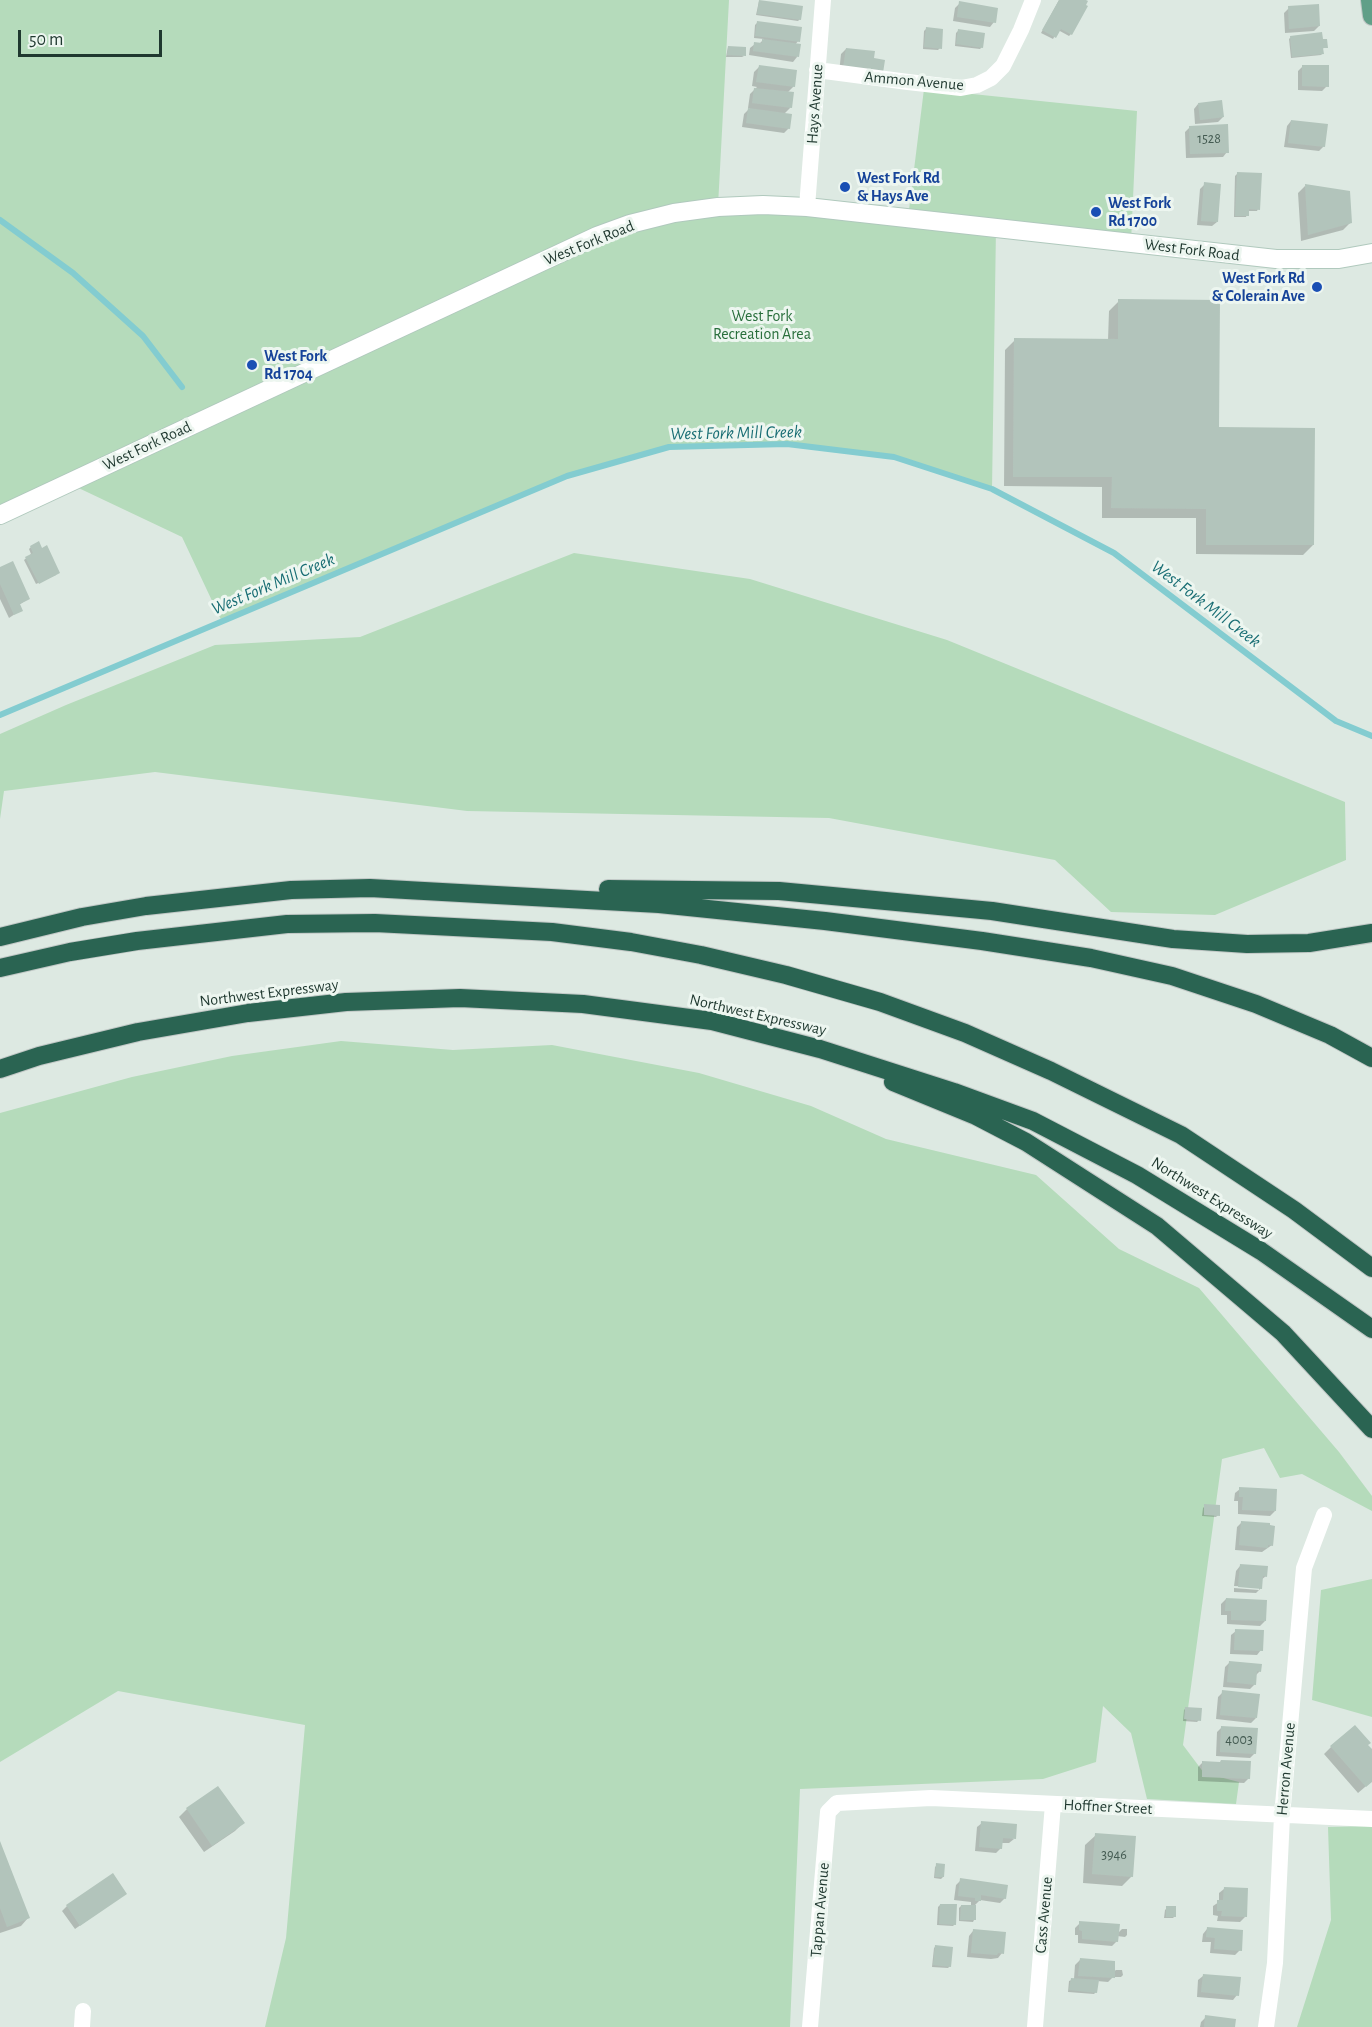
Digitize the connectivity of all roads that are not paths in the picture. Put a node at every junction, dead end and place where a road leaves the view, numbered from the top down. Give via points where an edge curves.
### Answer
1 (823, 0) edge
2 (1033, 0) edge
3 (1370, 0) edge
4 (1372, 16) edge
5 (817, 70) junction
6 (807, 207) junction
7 (1372, 253) edge
8 (0, 515) edge
9 (553, 897) junction
10 (1372, 933) edge
11 (0, 937) edge
12 (0, 968) edge
13 (820, 1049) junction
14 (1372, 1058) edge
15 (0, 1069) edge
16 (1372, 1268) edge
17 (1372, 1329) edge
18 (1372, 1429) edge
19 (1324, 1515) dead end
20 (843, 1802) joint
21 (1053, 1804) junction
22 (1282, 1816) junction
23 (1372, 1819) edge
24 (810, 2027) edge
25 (1035, 2027) edge
26 (1266, 2027) edge

1 - 5 street, Hays Avenue
2 - 5 street, Ammon Avenue via 1003,66 992,78 977,85 961,88
3 - 4 main road
5 - 6 street, Hays Avenue
6 - 7 street, West Fork Road via 1276,259 1339,259
6 - 8 street, West Fork Road via 762,205 674,213 597,236
9 - 10 highway via 607,889 779,891 992,911 1173,939 1248,944 1299,943
9 - 11 highway via 370,888 291,890 146,906
9 - 14 highway via 825,921 1090,958 1172,976 1256,1004 1330,1035
12 - 16 highway, Northwest Expressway via 136,941 287,924 375,923 552,932 702,955 880,1002 965,1033 1051,1071 1181,1135 1294,1210
13 - 15 highway, Northwest Expressway via 712,1021 583,1004 460,998 346,1002 248,1013 138,1032
13 - 17 highway, Northwest Expressway via 1033,1121 1137,1175 1262,1251
13 - 18 highway via 996,1126 1157,1226 1283,1333
19 - 22 street, Herron Avenue via 1304,1568
20 - 21 street, Hoffner Street via 931,1798
20 - 24 street, Tappan Avenue via 828,1812
21 - 22 street, Hoffner Street
21 - 25 street, Cass Avenue
22 - 23 street, Hoffner Street
22 - 26 street, Herron Avenue via 1275,1963

